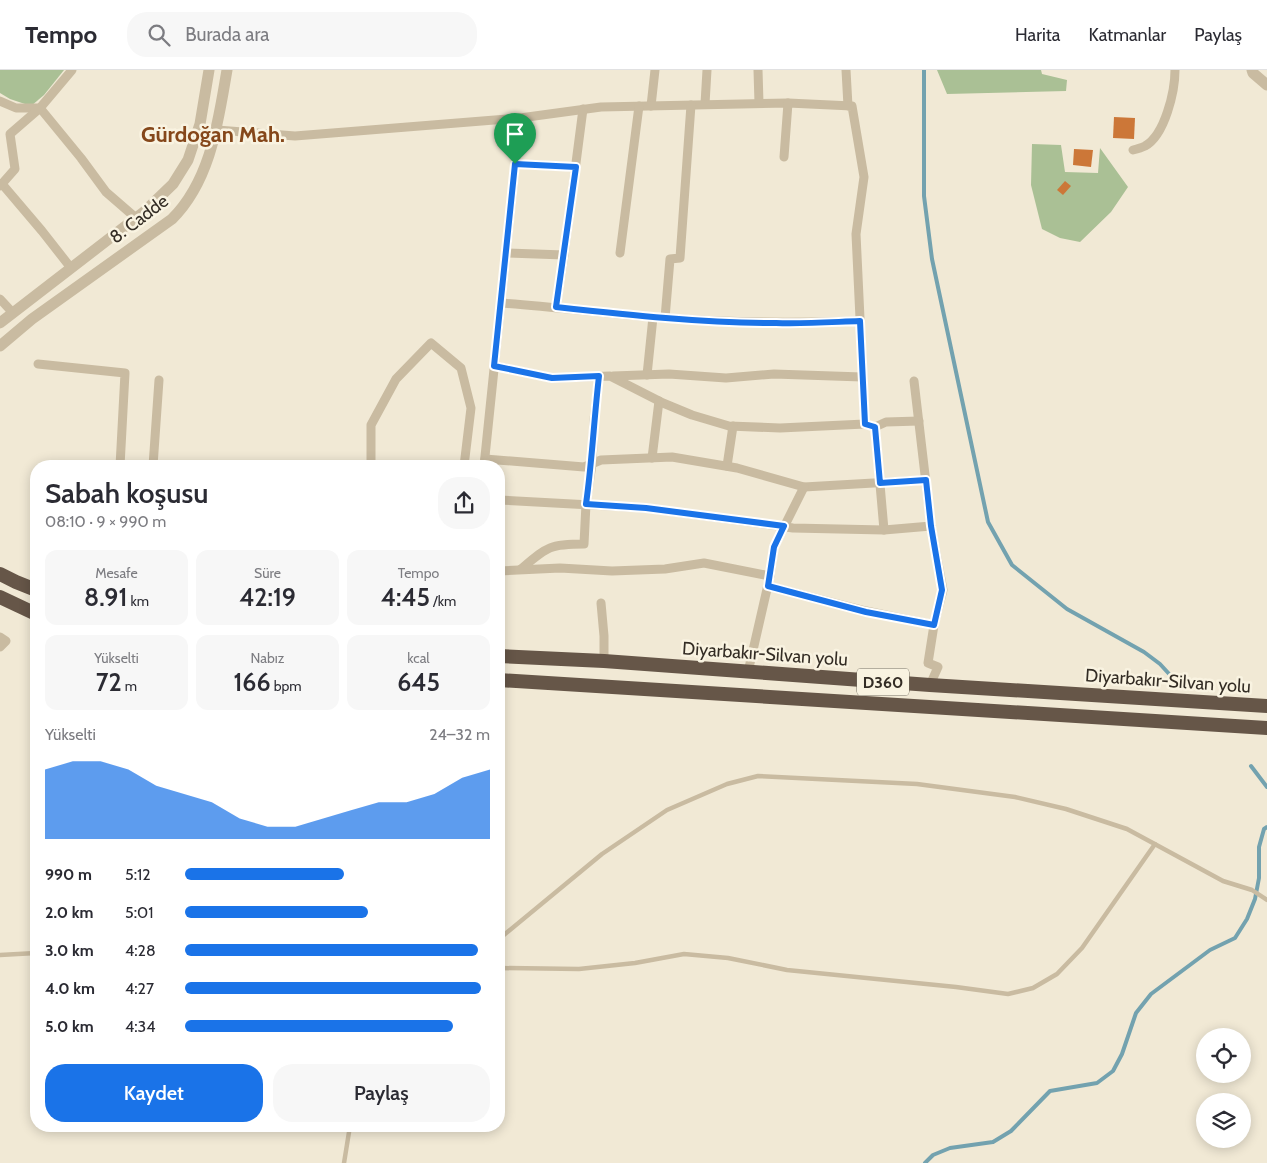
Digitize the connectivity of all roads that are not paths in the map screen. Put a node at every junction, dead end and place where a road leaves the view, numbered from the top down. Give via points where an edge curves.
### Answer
1 (72, 70) edge
2 (209, 70) edge
3 (227, 70) edge
4 (655, 70) edge
5 (707, 70) edge
6 (758, 70) edge
7 (846, 70) edge
8 (1175, 70) edge
9 (1252, 70) edge
10 (1267, 85) edge
11 (0, 100) edge
12 (759, 103) junction
13 (788, 103) junction
14 (705, 104) junction
15 (691, 105) junction
16 (639, 106) junction
17 (651, 106) junction
18 (848, 106) junction
19 (40, 108) junction
20 (583, 109) junction
21 (520, 118) junction
22 (217, 130) junction
23 (1133, 150) dead end
24 (784, 157) dead end
25 (515, 164) junction
26 (576, 167) junction
27 (1, 185) edge
28 (136, 218) junction
29 (620, 253) dead end
30 (506, 254) junction
31 (564, 255) junction
32 (71, 268) junction
33 (0, 299) edge
34 (501, 303) junction
35 (556, 307) junction
36 (13, 313) junction
37 (653, 317) junction
38 (664, 318) junction
39 (860, 321) junction
40 (0, 323) edge
41 (0, 346) edge
42 (38, 364) dead end
43 (494, 366) junction
44 (646, 375) junction
45 (599, 376) junction
46 (610, 376) junction
47 (862, 377) junction
48 (159, 380) dead end
49 (914, 380) dead end
50 (659, 401) junction
51 (919, 421) junction
52 (865, 424) junction
53 (733, 426) junction
54 (875, 427) junction
55 (652, 458) junction
56 (120, 460) edge
57 (153, 460) edge
58 (370, 460) edge
59 (465, 460) edge
60 (485, 460) edge
61 (505, 463) edge
62 (592, 464) junction
63 (727, 466) junction
64 (926, 480) junction
65 (880, 483) junction
66 (804, 487) junction
67 (505, 500) edge
68 (586, 504) junction
69 (784, 526) junction
70 (931, 526) junction
71 (884, 530) junction
72 (521, 569) junction
73 (505, 571) edge
74 (0, 574) edge
75 (770, 576) junction
76 (768, 586) junction
77 (30, 588) edge
78 (0, 597) edge
79 (602, 603) dead end
80 (30, 611) edge
81 (934, 625) junction
82 (0, 638) edge
83 (0, 646) edge
84 (505, 656) edge
85 (604, 661) junction
86 (748, 672) junction
87 (505, 680) edge
88 (930, 685) junction
89 (1267, 706) edge
90 (1267, 728) edge
91 (1155, 844) junction
92 (1267, 900) edge
93 (505, 934) edge
94 (30, 953) edge
95 (0, 955) edge
96 (505, 968) edge
97 (349, 1132) edge
98 (344, 1163) edge

1 - 19 street
2 - 28 street, 8. Cadde via 200,124 188,160 173,184
3 - 22 street, 8. Cadde
4 - 17 street
5 - 14 street
6 - 12 street
7 - 18 street
8 - 23 street via 1165,119 1146,146
9 - 10 street
11 - 19 street via 16,108
12 - 13 street
12 - 14 street
13 - 18 street
13 - 24 street
14 - 15 street
15 - 17 street
15 - 38 street via 680,258 670,259
16 - 17 street
16 - 20 street
16 - 29 street
18 - 39 street via 852,106 864,177 856,234
19 - 27 street via 10,134 15,169
19 - 28 street via 106,192
20 - 21 street
20 - 26 street
21 - 22 street via 295,136
21 - 25 street
22 - 41 street, 8. Cadde via 198,184 185,206 172,219 32,319
25 - 26 street
25 - 30 street
26 - 31 street
27 - 32 street
28 - 32 street, 8. Cadde
30 - 31 street
30 - 34 street
31 - 35 street
32 - 36 street, 8. Cadde
33 - 36 street
34 - 35 street
34 - 43 street
35 - 37 street
36 - 40 street, 8. Cadde
37 - 38 street
37 - 44 street
38 - 39 street via 776,323
39 - 47 street
42 - 56 street via 125,373
43 - 45 street via 552,378
43 - 60 street
44 - 46 street
44 - 47 street
45 - 46 street
45 - 62 street
46 - 50 street
47 - 52 street
48 - 57 street
49 - 51 street
50 - 53 street via 692,415
50 - 55 street
51 - 54 street via 886,422
51 - 64 street
52 - 53 street via 780,428
52 - 54 street
53 - 63 street
54 - 65 street
55 - 62 street via 602,460
55 - 63 street via 672,457
58 - 59 street via 371,424 396,379 431,342 461,368 472,408
61 - 62 street via 584,467
62 - 68 street
63 - 66 street
64 - 65 street
64 - 70 street
65 - 66 street
65 - 71 street
66 - 69 street
67 - 68 street
68 - 69 street via 646,508
68 - 72 street via 584,544 560,544 544,550
69 - 71 street
69 - 75 street via 774,547
70 - 71 street
70 - 81 street via 942,590
72 - 73 street
72 - 75 street via 612,571 665,569 704,563
74 - 77 highway
75 - 76 street
76 - 81 street via 866,612
76 - 86 street
78 - 80 highway
79 - 85 street
81 - 88 street via 928,663 938,667
82 - 83 street via 6,641
84 - 85 highway, Diyarbakır-Silvan yolu / D360
85 - 86 highway, Diyarbakır-Silvan yolu / D360
86 - 88 highway, Diyarbakır-Silvan yolu / D360
87 - 90 highway, D360
88 - 89 highway, Diyarbakır-Silvan yolu / D360
91 - 92 lane via 1223,881 1252,890
91 - 93 lane via 1127,829 1015,797 917,784 758,776 727,784 667,810 602,854
91 - 96 lane via 1082,948 1064,968 1033,988 1008,994 788,970 728,958 684,954 579,969
94 - 95 lane
97 - 98 lane

